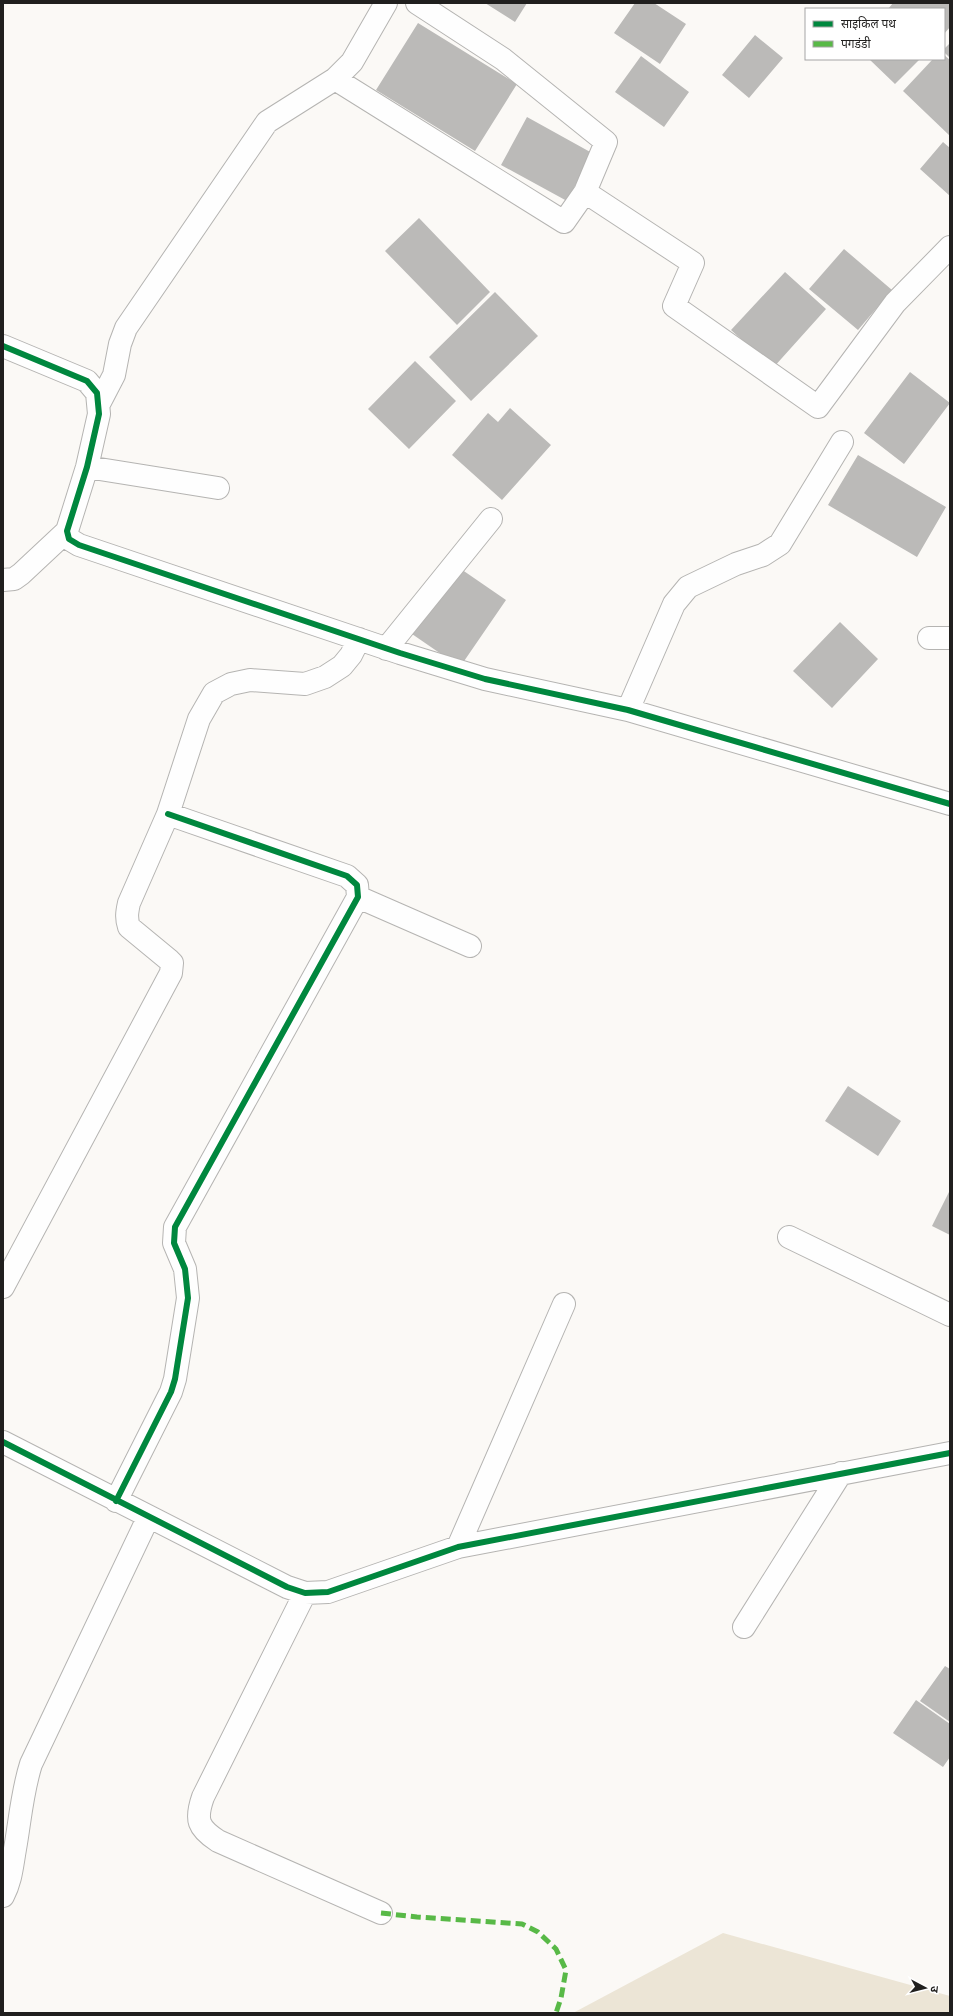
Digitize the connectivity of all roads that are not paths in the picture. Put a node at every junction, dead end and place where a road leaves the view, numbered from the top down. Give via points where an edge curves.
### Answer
1 (386, 3) edge
2 (417, 3) edge
3 (335, 79) junction
4 (585, 192) junction
5 (950, 247) edge
6 (3, 346) edge
7 (100, 402) junction
8 (842, 442) dead end
9 (87, 467) junction
10 (218, 488) dead end
11 (491, 519) dead end
12 (67, 531) junction
13 (3, 580) edge
14 (359, 640) junction
15 (386, 649) junction
16 (628, 710) junction
17 (950, 804) edge
18 (168, 814) junction
19 (358, 897) junction
20 (470, 946) dead end
21 (789, 1237) dead end
22 (3, 1287) edge
23 (564, 1304) dead end
24 (950, 1315) edge
25 (3, 1442) edge
26 (950, 1454) edge
27 (841, 1473) junction
28 (116, 1501) junction
29 (148, 1518) junction
30 (458, 1547) junction
31 (305, 1593) junction
32 (744, 1627) dead end
33 (3, 1896) edge
34 (381, 1913) dead end

1 - 3 street via 352,62
2 - 4 street via 503,59 606,142
3 - 4 street via 564,222
3 - 7 street via 267,122 126,328 114,375
4 - 5 street via 693,263 674,306 818,407 896,303
6 - 7 street via 87,381 94,388
7 - 9 street
8 - 16 street via 780,544 763,555 736,564 688,587 674,604
9 - 10 street
9 - 12 street
11 - 15 street
12 - 13 street via 21,574 14,579
12 - 14 street via 69,539 79,546
14 - 15 street
14 - 18 street via 342,666 325,677 305,684 250,680 231,684 214,692 199,718
15 - 16 street via 485,679
16 - 17 street
18 - 19 street via 347,876 357,885
18 - 22 street via 129,903 126,921 134,932 172,963 172,973
19 - 20 street
19 - 28 street via 175,1227 174,1242 185,1269 188,1298 175,1379 171,1392
21 - 24 street
23 - 30 street
25 - 28 street
26 - 27 street
27 - 30 street
27 - 32 street
28 - 29 street
29 - 31 street via 287,1587
29 - 33 street via 31,1764 12,1871
30 - 31 street via 328,1592
31 - 34 street via 203,1797 198,1818 205,1831 218,1841

